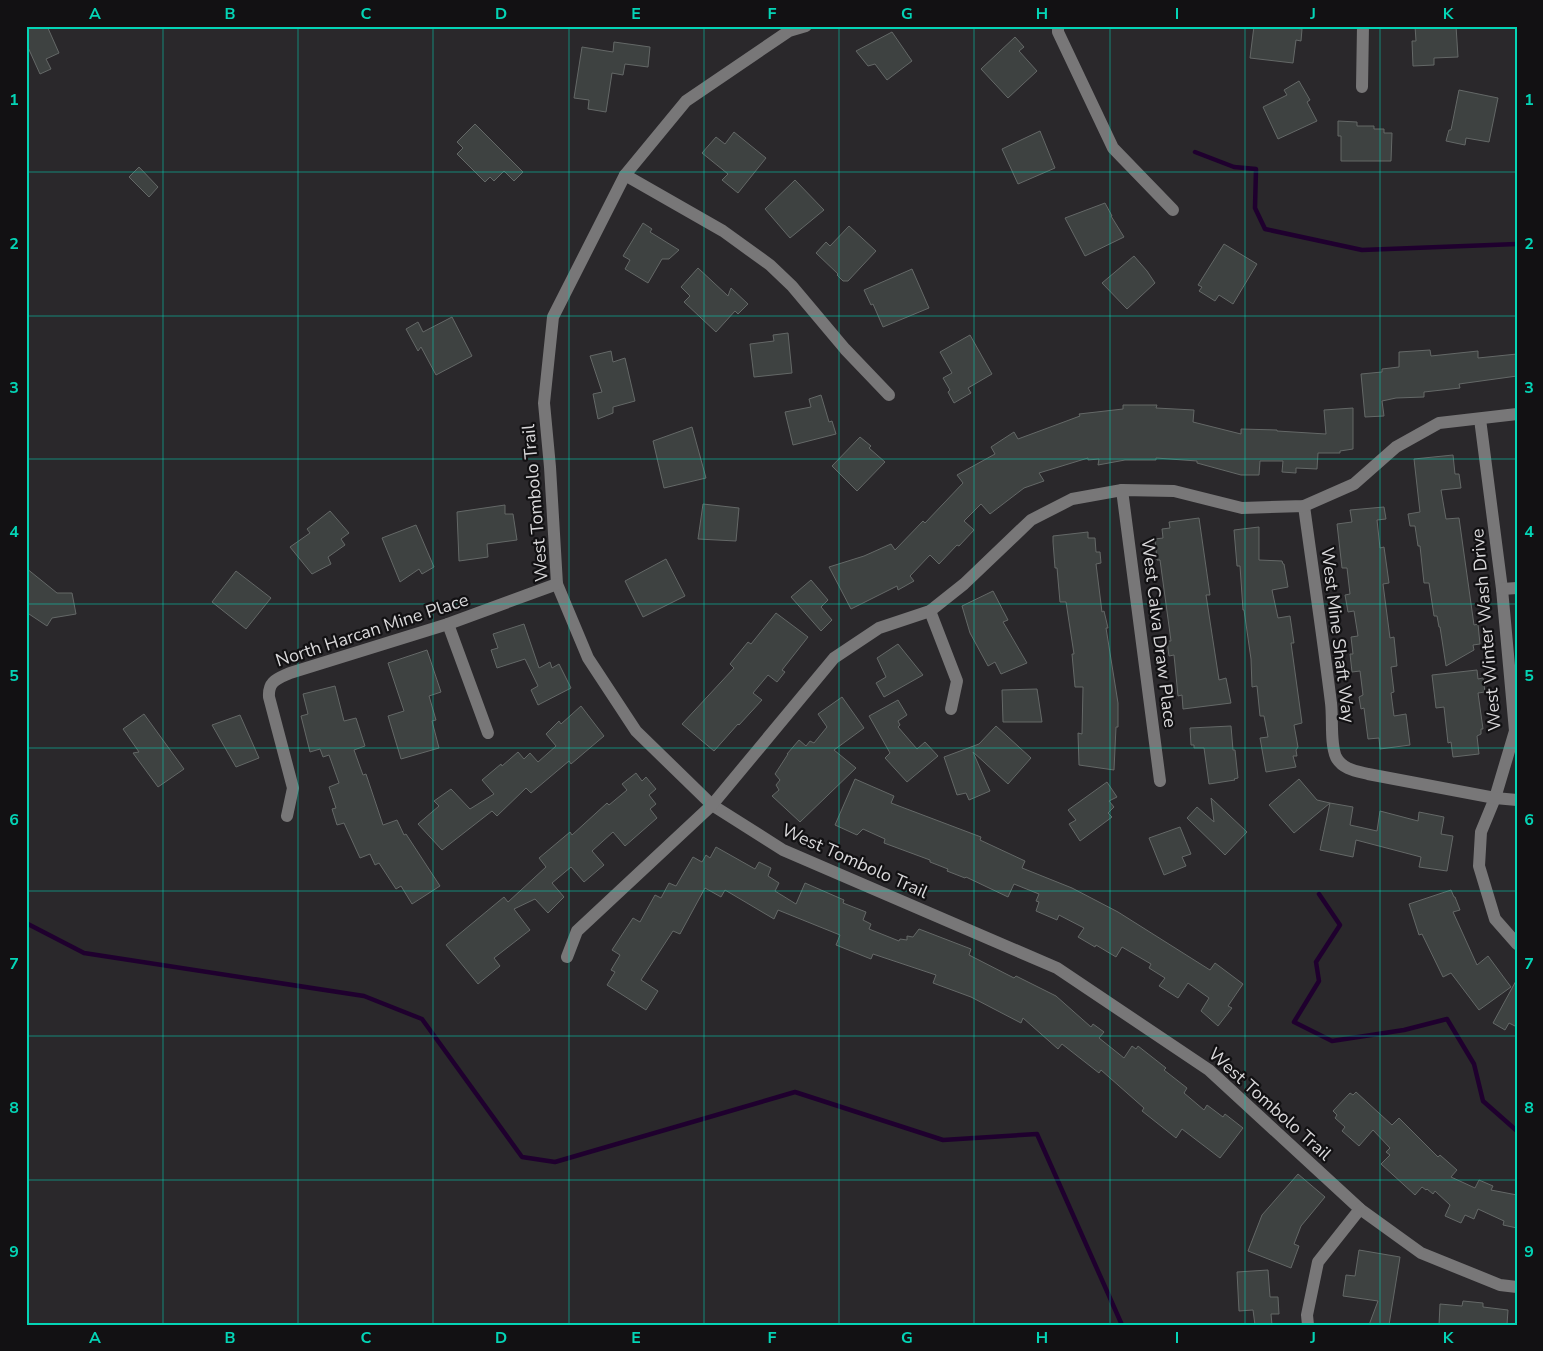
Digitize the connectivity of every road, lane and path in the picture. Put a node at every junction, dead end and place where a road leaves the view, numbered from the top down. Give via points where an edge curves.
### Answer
1 (806, 26) edge
2 (1058, 26) edge
3 (1363, 26) edge
4 (1362, 87) dead end
5 (624, 175) junction
6 (1173, 210) dead end
7 (889, 395) dead end
8 (1517, 414) edge
9 (1480, 419) junction
10 (1122, 490) junction
11 (1304, 506) junction
12 (557, 584) junction
13 (1517, 588) edge
14 (1502, 589) junction
15 (930, 611) junction
16 (448, 624) junction
17 (951, 709) dead end
18 (488, 733) dead end
19 (1160, 781) dead end
20 (1495, 798) junction
21 (1517, 800) edge
22 (712, 805) junction
23 (287, 816) dead end
24 (1517, 944) edge
25 (567, 957) dead end
26 (1360, 1209) junction
27 (1517, 1287) edge
28 (1308, 1325) edge

1 - 5 street, West Tombolo Trail via 789,31 686,101
2 - 6 street via 1113,148
3 - 4 street
5 - 7 street via 723,231 770,265
5 - 12 street, West Tombolo Trail via 552,317 544,403
8 - 9 street
9 - 11 street via 1439,424 1396,447 1354,484
9 - 14 street, West Winter Wash Drive
10 - 11 street via 1174,491 1242,508
10 - 15 street via 1072,499 1031,520 964,584
10 - 19 street, West Calva Draw Place
11 - 20 street, West Mine Shaft Way via 1335,755 1343,766 1354,771
12 - 16 street, North Harcan Mine Place
12 - 22 street, West Tombolo Trail via 588,658 636,731
13 - 14 street
14 - 20 street, West Winter Wash Drive via 1515,731
15 - 17 street via 957,682
15 - 22 street via 879,628 834,658
16 - 18 street
16 - 23 street, North Harcan Mine Place via 272,682 268,689 269,697 293,788
20 - 21 street
20 - 24 street, West Winter Wash Drive via 1481,832 1480,866 1495,919
22 - 25 street via 577,930
22 - 26 street, West Tombolo Trail via 783,850 1057,968 1209,1070
26 - 27 street, West Tombolo Trail via 1421,1253 1500,1286
26 - 28 street via 1318,1262 1307,1315

